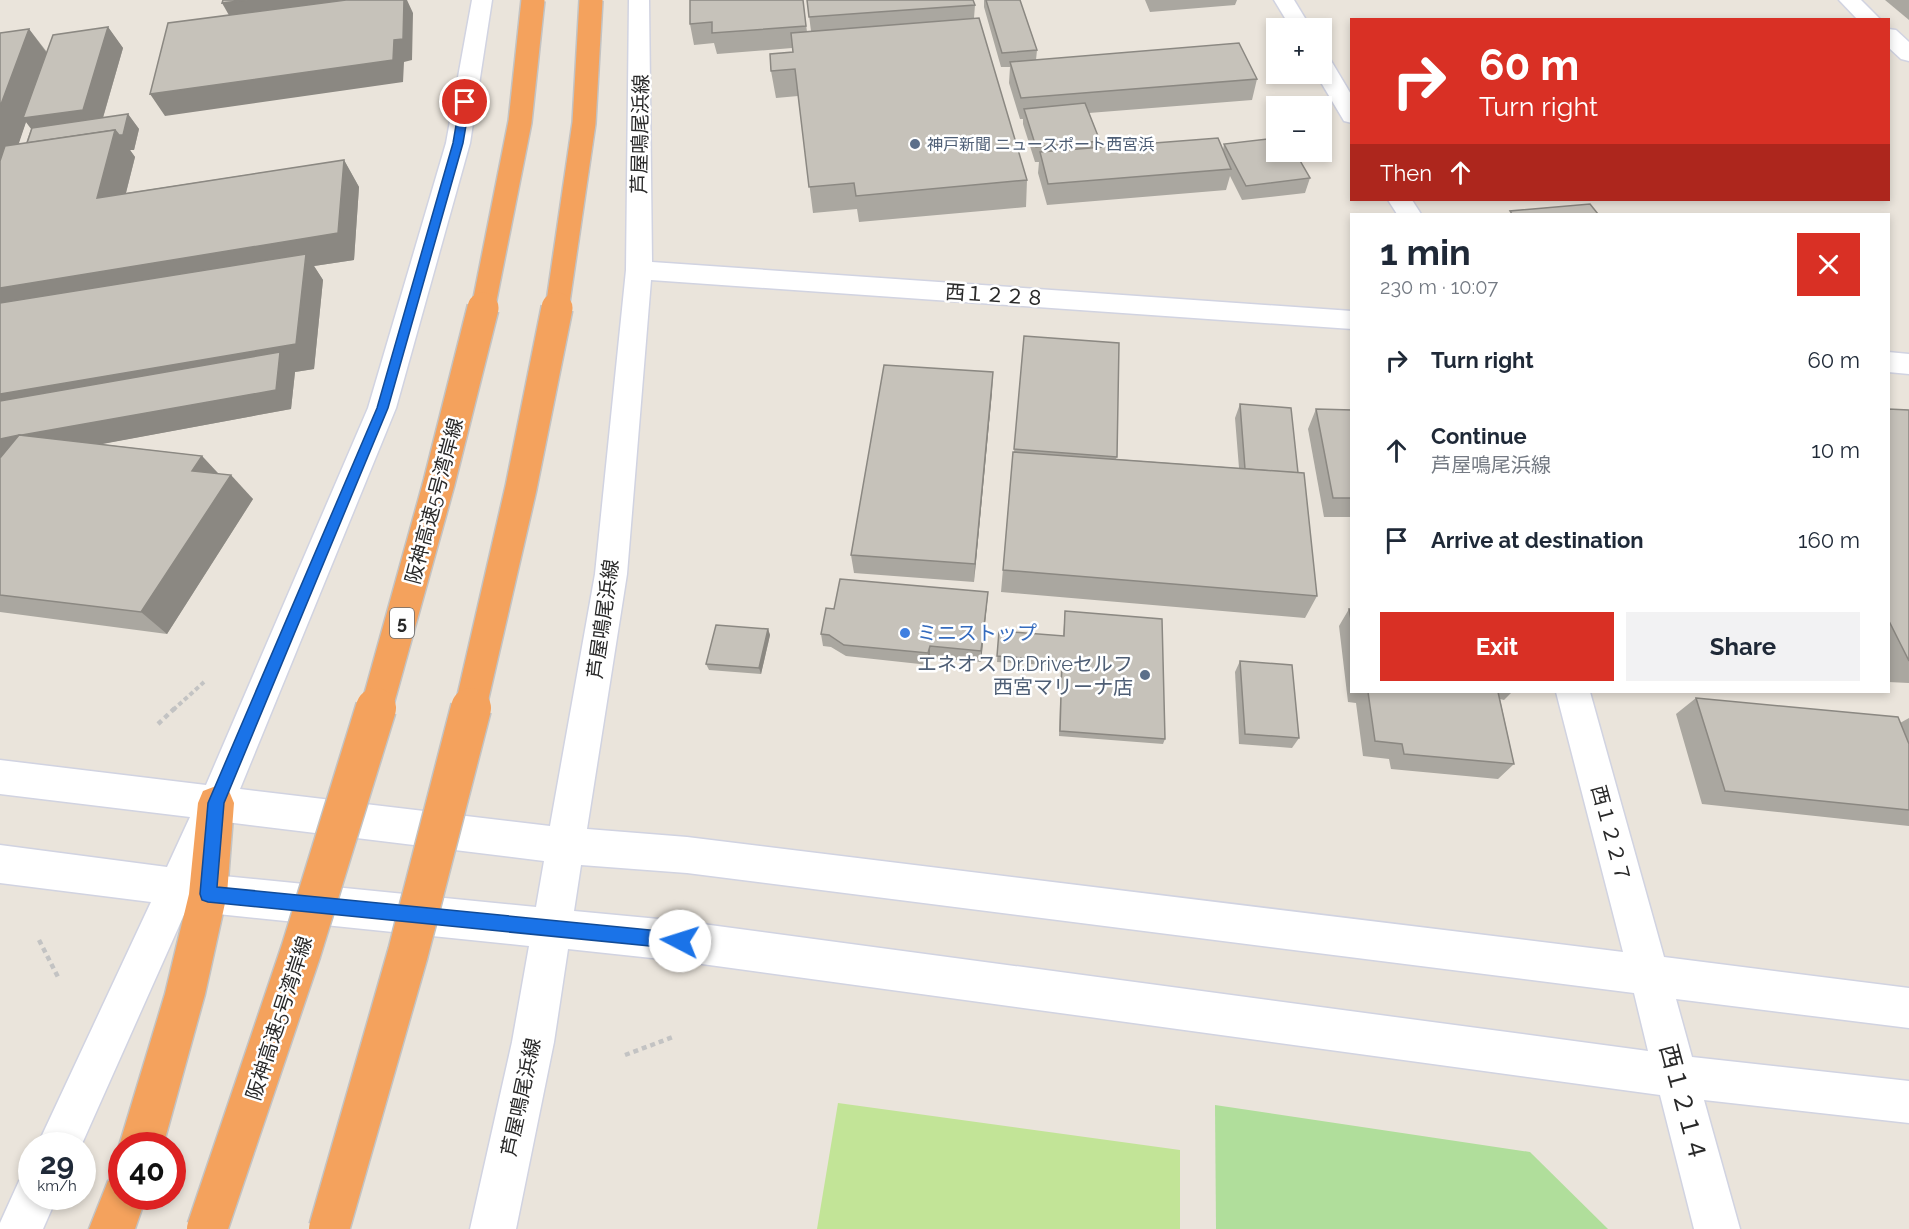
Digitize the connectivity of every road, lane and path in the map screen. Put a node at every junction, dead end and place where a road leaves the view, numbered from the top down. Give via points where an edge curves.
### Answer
1 (482, 0) edge
2 (533, 0) edge
3 (591, 0) edge
4 (639, 0) edge
5 (1284, 0) edge
6 (1850, 0) edge
7 (1295, 18) edge
8 (1869, 18) edge
9 (1890, 37) edge
10 (1909, 54) edge
11 (1332, 81) edge
12 (1350, 113) edge
13 (639, 270) junction
14 (1350, 320) edge
15 (1890, 362) edge
16 (1909, 364) edge
17 (204, 682) dead end
18 (1572, 693) edge
19 (158, 724) dead end
20 (0, 777) edge
21 (216, 803) junction
22 (568, 846) junction
23 (0, 864) edge
24 (193, 891) junction
25 (553, 930) junction
26 (39, 940) dead end
27 (58, 977) dead end
28 (1649, 977) junction
29 (1909, 1008) edge
30 (673, 1036) dead end
31 (625, 1055) dead end
32 (1676, 1076) junction
33 (1909, 1102) edge
34 (66, 1132) edge
35 (145, 1132) edge
36 (29, 1210) edge
37 (119, 1210) edge
38 (20, 1229) edge
39 (112, 1229) edge
40 (207, 1229) edge
41 (329, 1229) edge
42 (493, 1229) edge
43 (1717, 1229) edge

1 - 21 street via 458,143 382,408
2 - 40 highway, 阪神高速5号湾岸線 / 5, bridge via 505,200 472,358 404,615 332,859
3 - 41 highway, bridge via 578,175 553,335 491,629 369,1095
4 - 13 street, 芦屋鳴尾浜線
5 - 7 street
6 - 8 street
9 - 10 street
11 - 12 street
13 - 14 street, 西１２２８
13 - 22 street, 芦屋鳴尾浜線 via 611,574
15 - 16 street
17 - 19 path
18 - 28 street, 西１２２７
20 - 21 street
21 - 22 street
21 - 24 highway
22 - 25 street, 芦屋鳴尾浜線
22 - 28 street via 687,855
23 - 24 street
24 - 25 street
24 - 34 street
24 - 35 highway via 185,994
25 - 32 street via 692,943
25 - 42 street, 芦屋鳴尾浜線
26 - 27 path
28 - 29 street
28 - 32 street, 西１２１４
30 - 31 path
32 - 33 street
32 - 43 street, 西１２１４
36 - 38 street
37 - 39 highway

